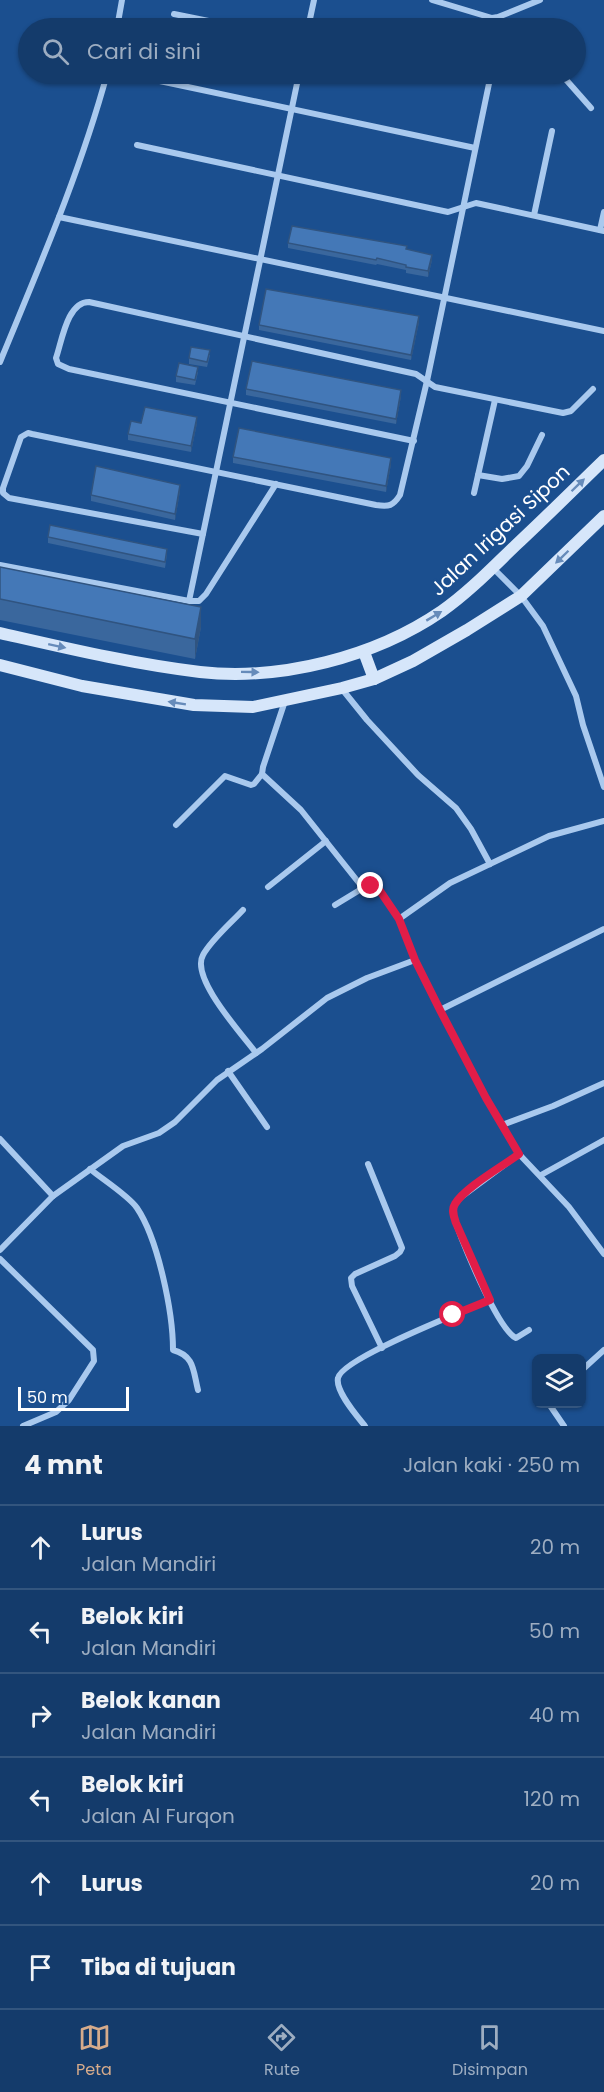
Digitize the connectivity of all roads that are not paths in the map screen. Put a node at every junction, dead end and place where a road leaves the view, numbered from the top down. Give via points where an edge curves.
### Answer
1 (122, 0) edge
2 (314, 0) edge
3 (432, 0) edge
4 (540, 0) edge
5 (174, 14) dead end
6 (119, 18) edge
7 (194, 18) edge
8 (310, 18) edge
9 (104, 84) edge
10 (173, 84) edge
11 (297, 84) edge
12 (489, 84) edge
13 (570, 84) edge
14 (591, 108) dead end
15 (291, 110) junction
16 (552, 131) dead end
17 (137, 145) dead end
18 (475, 148) junction
19 (278, 176) junction
20 (464, 208) junction
21 (604, 212) edge
22 (534, 215) junction
23 (59, 217) junction
24 (602, 231) edge
25 (260, 259) junction
26 (445, 297) junction
27 (604, 331) edge
28 (244, 336) junction
29 (0, 362) edge
30 (427, 381) junction
31 (593, 389) dead end
32 (495, 400) junction
33 (230, 402) junction
34 (542, 435) dead end
35 (414, 441) junction
36 (604, 460) edge
37 (216, 472) junction
38 (478, 475) junction
39 (276, 484) junction
40 (474, 493) dead end
41 (604, 516) edge
42 (203, 534) junction
43 (0, 565) edge
44 (494, 570) junction
45 (520, 595) junction
46 (189, 601) junction
47 (0, 633) edge
48 (365, 653) junction
49 (0, 666) edge
50 (373, 678) junction
51 (342, 688) junction
52 (286, 701) junction
53 (262, 774) junction
54 (604, 787) edge
55 (604, 821) edge
56 (176, 825) dead end
57 (326, 841) junction
58 (490, 864) junction
59 (268, 886) dead end
60 (363, 888) junction
61 (335, 905) dead end
62 (243, 910) dead end
63 (399, 919) junction
64 (604, 929) edge
65 (415, 960) junction
66 (440, 1010) junction
67 (256, 1053) junction
68 (228, 1071) junction
69 (604, 1083) edge
70 (502, 1125) junction
71 (267, 1127) dead end
72 (0, 1139) edge
73 (604, 1140) edge
74 (519, 1154) junction
75 (368, 1164) dead end
76 (90, 1169) junction
77 (541, 1175) junction
78 (53, 1196) junction
79 (0, 1250) edge
80 (604, 1254) edge
81 (0, 1259) edge
82 (490, 1300) junction
83 (529, 1330) dead end
84 (382, 1348) junction
85 (604, 1350) edge
86 (586, 1366) edge
87 (198, 1390) dead end
88 (552, 1408) edge
89 (23, 1426) edge
90 (365, 1426) edge
91 (564, 1426) edge

1 - 6 street
2 - 8 street
3 - 4 street via 492,18
5 - 7 street
9 - 23 street
10 - 15 street
11 - 15 street
12 - 18 street
13 - 14 street
15 - 18 street
15 - 19 street
16 - 22 street
17 - 19 street
18 - 20 street
19 - 20 street via 448,212
19 - 25 street
20 - 22 street via 476,202
20 - 26 street
21 - 24 street
22 - 24 street
23 - 25 street
23 - 29 street
25 - 26 street
25 - 28 street
26 - 27 street
26 - 30 street
28 - 30 street via 416,374
28 - 33 street
28 - 33 street via 84,302 73,311 56,358 58,364 69,369
30 - 32 street via 435,387
30 - 35 street
31 - 32 street via 568,413
32 - 38 street
33 - 35 street
33 - 37 street
34 - 38 street via 519,476 502,479
35 - 39 street via 400,495 390,506
44 -> 36 street, Jalan Irigasi Sipon
37 - 39 street
37 - 42 street
37 - 42 street via 28,433 21,437 3,488 9,498
38 - 40 street
39 - 46 street via 206,594 199,601
41 -> 45 street
42 - 46 street
43 - 46 street
44 - 45 street
48 -> 44 street, Jalan Irigasi Sipon via 441,612
45 - 50 street via 412,662
45 - 54 street via 543,626 569,678
47 -> 48 street, Jalan Irigasi Sipon via 112,658 202,672 260,673
48 - 50 street
52 -> 49 street via 253,707 194,705 82,686
50 - 51 street
51 - 52 street
51 - 58 street via 418,775 456,808
52 - 53 street
53 - 56 street via 251,785 225,776
53 - 57 street via 302,810
55 - 58 street via 549,836
57 - 59 street
57 - 60 street
58 - 63 street via 450,883
60 - 61 street
60 - 63 street via 378,888
62 - 67 street via 209,946 200,965 205,982
63 - 65 street
64 - 66 street
65 - 66 street
65 - 67 street via 327,998
66 - 70 street
67 - 68 street
68 - 71 street
68 - 76 street via 159,1133 123,1146
69 - 70 street
70 - 74 street
72 - 78 street
73 - 77 street
74 - 77 street
74 - 82 street via 460,1197 453,1208 461,1236
75 - 84 street via 402,1248 395,1256 351,1278
76 - 78 street
76 - 87 street via 136,1206 162,1271 173,1350 191,1361
77 - 80 street
78 - 79 street
81 - 89 street via 94,1354 94,1361 69,1400 56,1412
82 - 83 street via 512,1337
82 - 84 street
84 - 90 street via 352,1363 338,1378 340,1391
85 - 86 street
88 - 91 street

